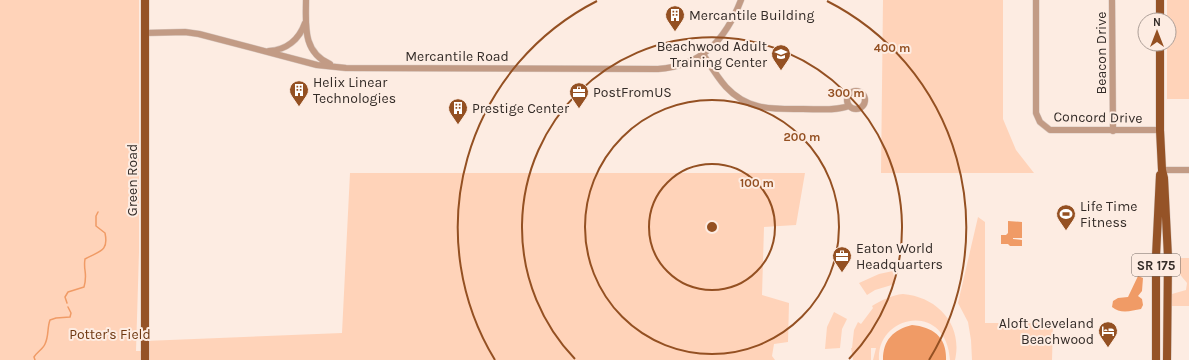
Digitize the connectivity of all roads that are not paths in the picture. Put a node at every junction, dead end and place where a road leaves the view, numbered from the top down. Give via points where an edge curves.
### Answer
1 (145, 0) edge
2 (306, 0) edge
3 (741, 0) edge
4 (1036, 0) edge
5 (1112, 0) edge
6 (1160, 0) edge
7 (1160, 12) edge
8 (306, 17) junction
9 (145, 33) junction
10 (263, 51) junction
11 (1160, 52) edge
12 (703, 54) junction
13 (338, 68) junction
14 (849, 106) dead end
15 (1160, 130) junction
16 (1113, 131) junction
17 (1162, 170) junction
18 (1189, 170) edge
19 (1156, 335) junction
20 (145, 360) edge
21 (1156, 360) edge
22 (1161, 360) edge
23 (1167, 360) edge

1 - 9 main road, Green Road
2 - 8 street
3 - 12 street, Mercantile Road via 725,33
4 - 16 street, Concord Drive via 1036,114 1040,122 1050,130
5 - 16 street, Beacon Drive
6 - 7 main road
8 - 10 street via 302,31 292,42 280,49
8 - 13 street via 306,34 312,50 322,61
9 - 10 street, Mercantile Road via 190,33
9 - 20 main road, Green Road
10 - 13 street, Mercantile Road
11 - 15 main road, SR 175
12 - 13 street, Mercantile Road via 683,64 658,69
12 - 14 street via 725,86 738,98 754,105 764,108 817,109 840,109
15 - 16 street, Concord Drive
15 - 17 main road, SR 175
17 - 18 street
17 - 19 main road, SR 175 via 1159,178 1156,256
17 - 23 main road, SR 175 via 1168,257
19 - 21 main road, SR 175
19 - 22 main road

